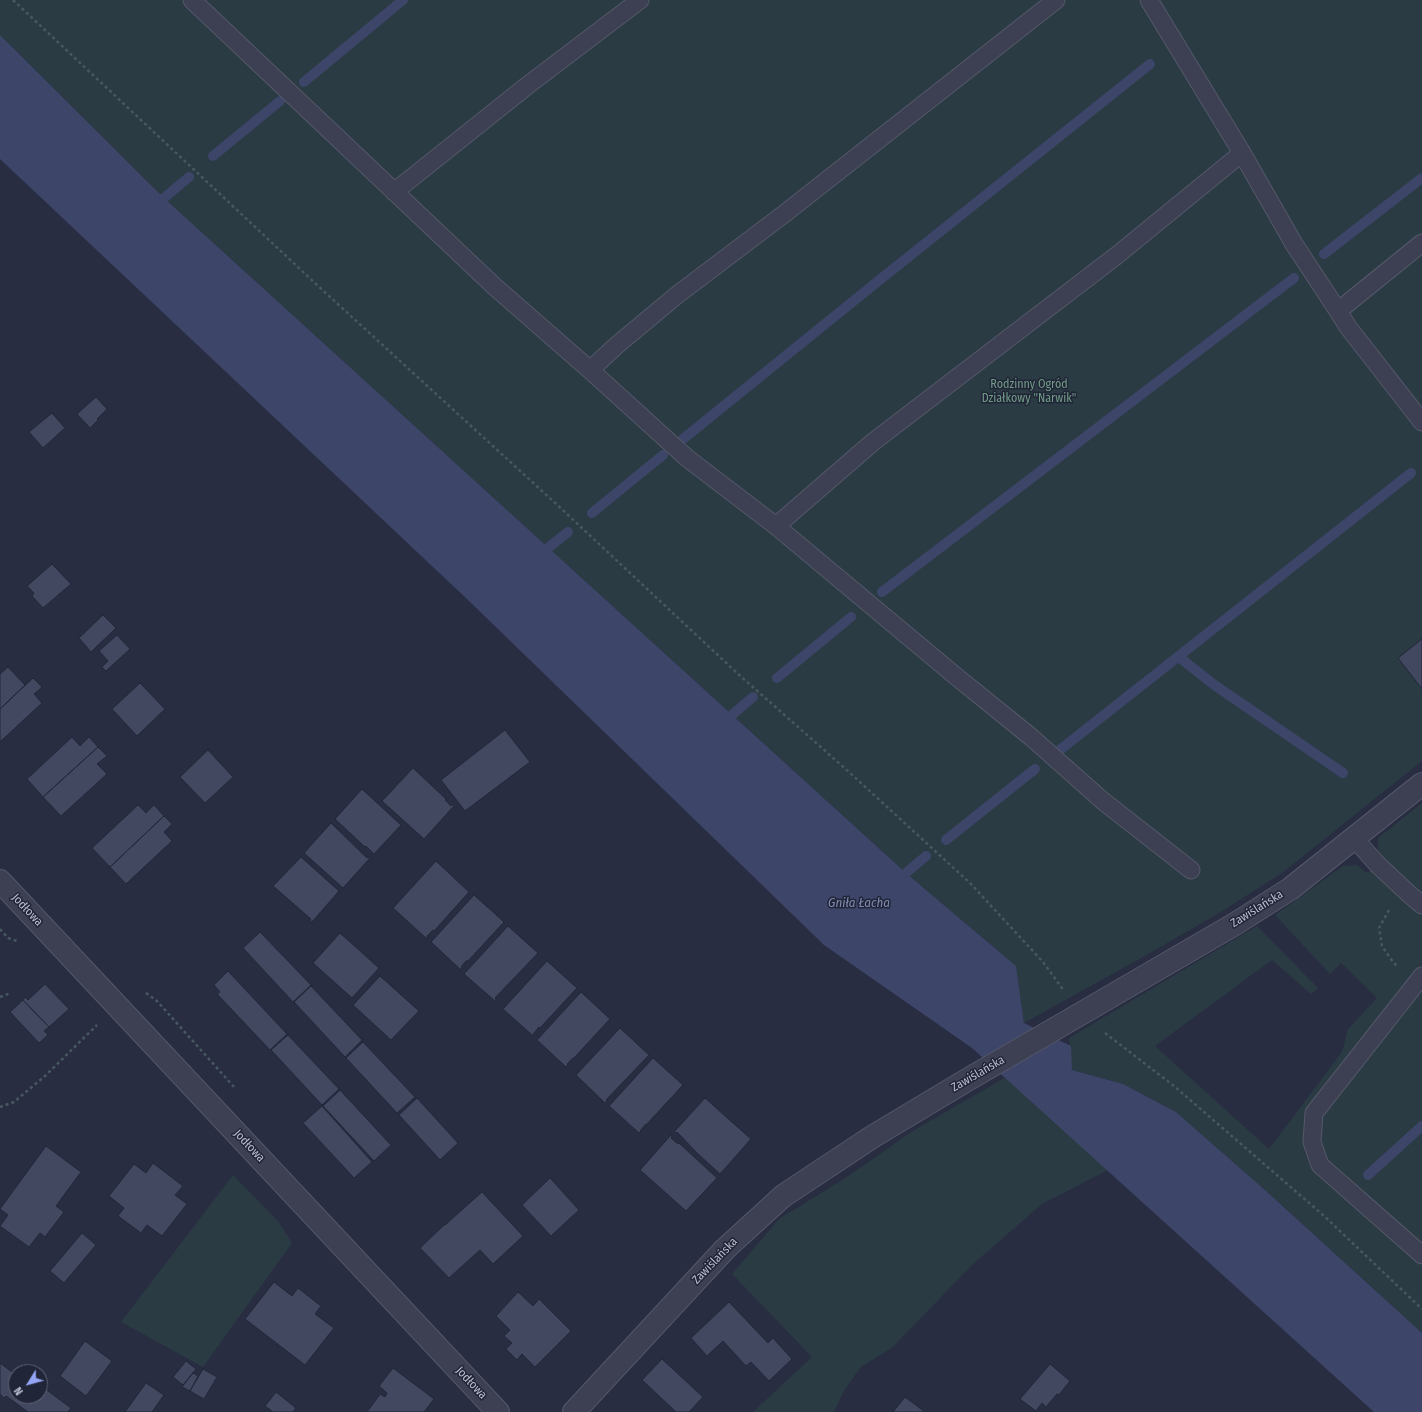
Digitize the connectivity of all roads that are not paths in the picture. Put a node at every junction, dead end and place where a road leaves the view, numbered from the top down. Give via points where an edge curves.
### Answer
1 (192, 0) edge
2 (640, 0) edge
3 (1056, 0) edge
4 (1149, 0) edge
5 (1242, 153) junction
6 (394, 192) junction
7 (1422, 243) edge
8 (1338, 311) junction
9 (590, 370) junction
10 (1422, 422) edge
11 (776, 526) junction
12 (1422, 784) edge
13 (1354, 838) junction
14 (1191, 870) dead end
15 (0, 881) edge
16 (1416, 900) edge
17 (1420, 979) edge
18 (1422, 1255) edge
19 (498, 1412) edge
20 (574, 1412) edge

1 - 6 lane
2 - 6 lane
3 - 9 lane via 677,295
4 - 5 lane
5 - 8 lane via 1294,244
5 - 11 lane via 1116,256 873,442
6 - 9 lane via 494,286
7 - 8 lane
8 - 10 lane
9 - 11 lane via 687,458
11 - 14 lane via 1031,737 1103,801
12 - 13 street, Zawiślańska
13 - 16 lane via 1377,864
13 - 20 street, Zawiślańska via 1290,889 1235,924 872,1137 782,1196 725,1249
15 - 19 street, Jodłowa
17 - 18 lane via 1314,1113 1312,1142 1320,1165

